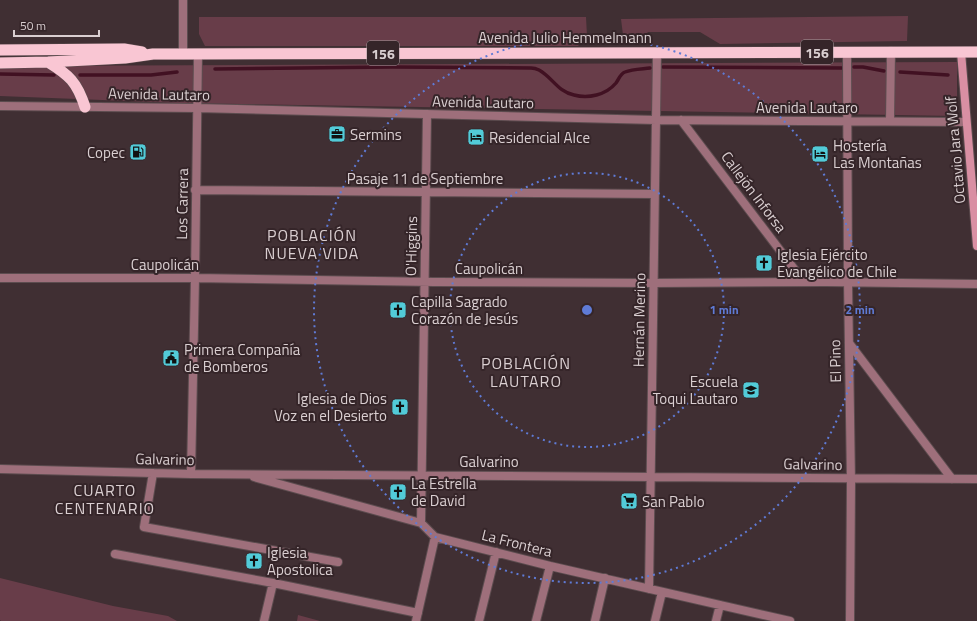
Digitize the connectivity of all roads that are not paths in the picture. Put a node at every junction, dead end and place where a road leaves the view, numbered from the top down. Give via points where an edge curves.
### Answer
1 (183, 0) edge
2 (0, 50) edge
3 (657, 52) junction
4 (847, 52) junction
5 (891, 52) junction
6 (961, 52) junction
7 (977, 52) edge
8 (153, 54) junction
9 (183, 54) junction
10 (198, 54) junction
11 (48, 62) junction
12 (0, 63) edge
13 (0, 106) edge
14 (85, 107) junction
15 (197, 108) junction
16 (427, 114) junction
17 (656, 120) junction
18 (681, 120) junction
19 (848, 121) junction
20 (890, 121) junction
21 (966, 122) junction
22 (196, 190) junction
23 (426, 192) junction
24 (655, 194) junction
25 (977, 246) edge
26 (0, 278) edge
27 (195, 278) junction
28 (424, 282) junction
29 (804, 282) junction
30 (848, 282) junction
31 (653, 283) junction
32 (977, 284) edge
33 (849, 343) junction
34 (0, 469) edge
35 (153, 473) junction
36 (191, 474) junction
37 (245, 474) junction
38 (422, 475) junction
39 (651, 476) junction
40 (851, 478) junction
41 (952, 479) junction
42 (977, 479) edge
43 (421, 523) junction
44 (435, 537) junction
45 (496, 552) junction
46 (115, 554) dead end
47 (338, 562) dead end
48 (550, 566) junction
49 (605, 578) junction
50 (273, 583) junction
51 (649, 589) junction
52 (662, 592) junction
53 (720, 605) junction
54 (417, 617) edge
55 (774, 619) edge
56 (264, 621) edge
57 (479, 621) edge
58 (536, 621) edge
59 (595, 621) edge
60 (655, 621) edge
61 (716, 621) edge
62 (790, 621) edge
63 (850, 621) edge

1 - 9 street
2 - 8 highway, Avenida Julio Hemmelmann / 156 via 124,49
3 - 4 highway, Avenida Julio Hemmelmann / 156
3 - 10 highway, Avenida Julio Hemmelmann / 156
3 - 17 street, Hernán Merino
4 - 5 highway, Avenida Julio Hemmelmann / 156
4 - 19 street, El Pino
5 - 6 highway, Avenida Julio Hemmelmann / 156
5 - 20 street
6 - 7 highway, Avenida Julio Hemmelmann / 156
6 - 21 main road, Octavio Jara Wolf
8 - 9 highway, Avenida Julio Hemmelmann / 156
8 - 11 highway, Avenida Julio Hemmelmann / 156
9 - 10 highway, Avenida Julio Hemmelmann / 156
10 - 15 street, Los Carrera
11 - 12 highway, Avenida Julio Hemmelmann / 156
11 - 14 highway via 73,81
13 - 14 street, Avenida Lautaro
14 - 15 street, Avenida Lautaro
15 - 16 street, Avenida Lautaro
15 - 22 street, Los Carrera
16 - 17 street, Avenida Lautaro
16 - 23 street, O'Higgins
17 - 18 street, Avenida Lautaro
17 - 24 street, Hernán Merino
18 - 19 street, Avenida Lautaro
18 - 29 street, Callejón Inforsa
19 - 20 street, Avenida Lautaro
19 - 30 street, El Pino
20 - 21 street, Avenida Lautaro
21 - 25 main road, Octavio Jara Wolf
22 - 23 street, Pasaje 11 de Septiembre
22 - 27 street, Los Carrera
23 - 24 street, Pasaje 11 de Septiembre
23 - 28 street, O'Higgins
24 - 31 street, Hernán Merino
26 - 27 street, Caupolicán
27 - 28 street, Caupolicán
27 - 36 street, Los Carrera
28 - 31 street, Caupolicán
28 - 38 street, O'Higgins
29 - 30 street, Caupolicán
29 - 31 street, Caupolicán
30 - 32 street, Caupolicán
30 - 33 street, El Pino
31 - 39 street, Hernán Merino
33 - 40 street, El Pino
33 - 41 street
34 - 35 street, Galvarino
35 - 36 street, Galvarino
35 - 47 street via 144,527
36 - 37 street, Galvarino
37 - 38 street, Galvarino
37 - 43 street
38 - 39 street, Galvarino
38 - 43 street, O'Higgins
39 - 40 street, Galvarino
39 - 51 street, Hernán Merino
40 - 41 street, Galvarino
40 - 63 street, El Pino
41 - 42 street, Galvarino
43 - 44 street
44 - 45 street, La Frontera
44 - 54 street
45 - 48 street, La Frontera
45 - 57 street
46 - 50 street
48 - 49 street, La Frontera
48 - 58 street
49 - 51 street, La Frontera
49 - 59 street
50 - 54 street
50 - 56 street
51 - 52 street, La Frontera
52 - 53 street, La Frontera
52 - 60 street
53 - 55 street, La Frontera
53 - 61 street
55 - 62 street, La Frontera

